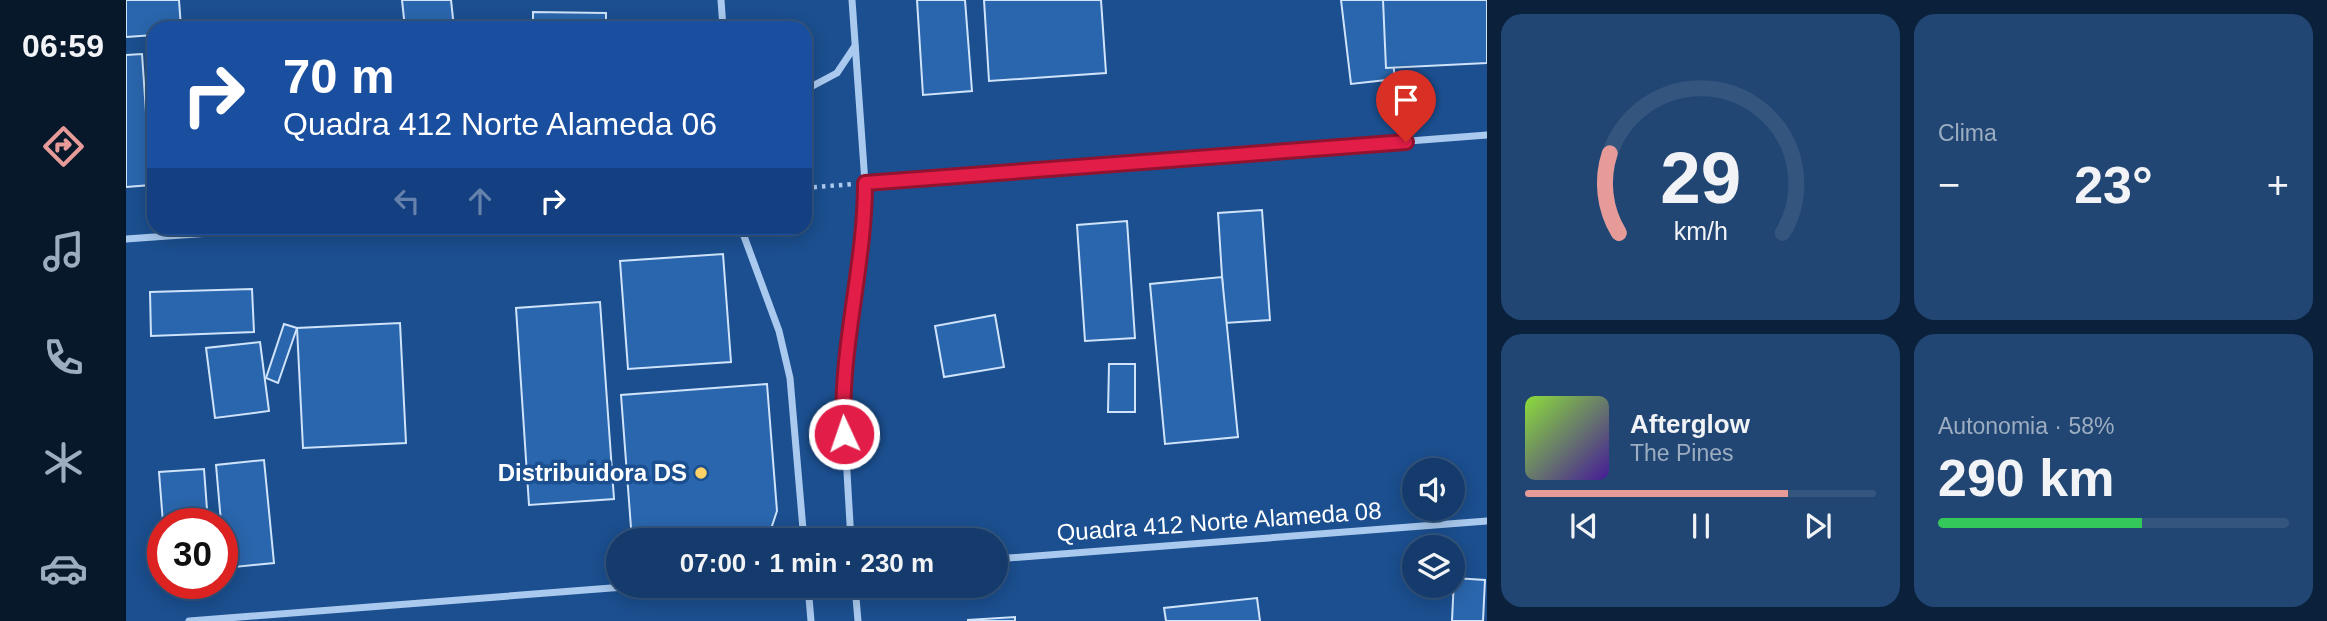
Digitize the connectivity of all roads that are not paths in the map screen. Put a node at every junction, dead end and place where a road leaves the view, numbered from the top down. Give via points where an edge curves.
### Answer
1 (721, 0) edge
2 (852, 0) edge
3 (722, 21) edge
4 (855, 44) junction
5 (812, 86) edge
6 (1487, 135) edge
7 (865, 183) junction
8 (182, 235) edge
9 (744, 235) edge
10 (126, 239) edge
11 (1487, 521) edge
12 (803, 528) edge
13 (850, 528) edge
14 (1008, 558) edge
15 (606, 588) edge
16 (809, 598) edge
17 (856, 598) edge
18 (190, 621) edge
19 (811, 621) edge
20 (858, 621) edge

1 - 3 street
2 - 4 street
4 - 5 street via 837,73
4 - 7 street
6 - 7 street
7 - 13 street via 842,386
8 - 10 street
9 - 12 street via 779,331 790,378
11 - 14 street, Quadra 412 Norte Alameda 08
15 - 18 street
16 - 19 street
17 - 20 street

